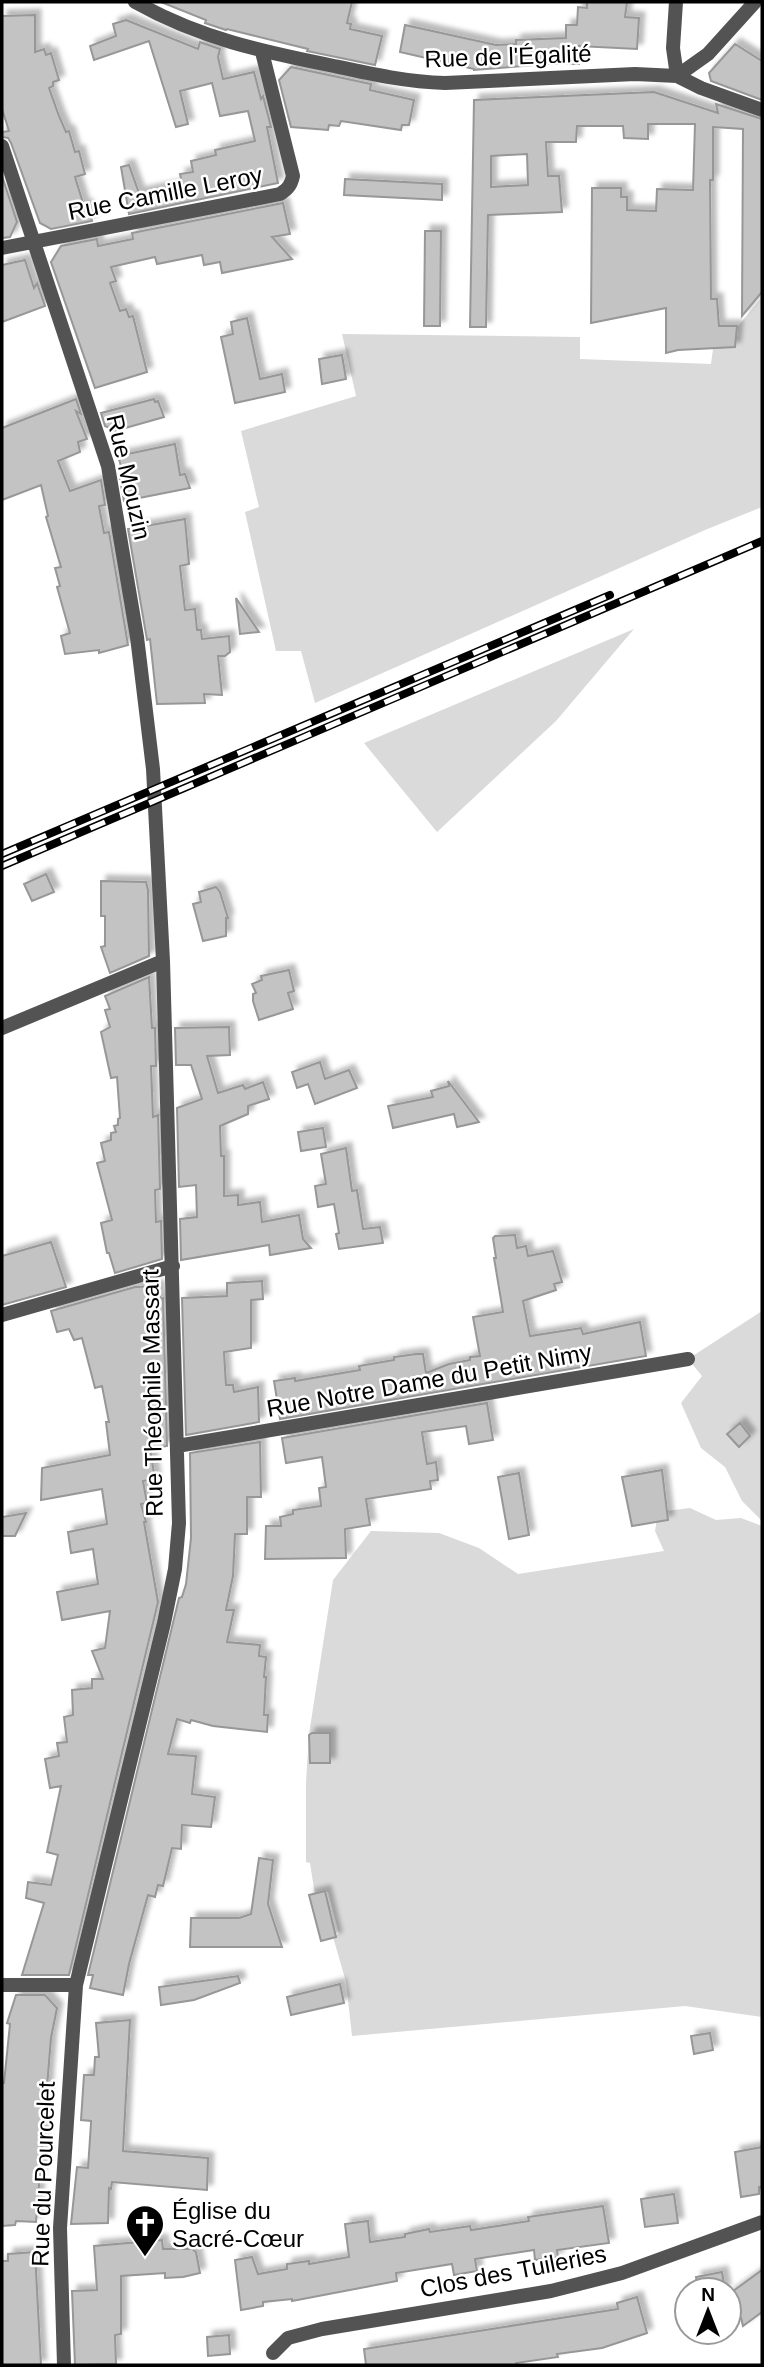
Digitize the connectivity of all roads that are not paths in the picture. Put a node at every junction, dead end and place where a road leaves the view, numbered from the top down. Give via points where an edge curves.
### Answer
1 (135, 2) edge
2 (676, 2) edge
3 (755, 2) edge
4 (262, 52) junction
5 (677, 76) junction
6 (762, 110) edge
7 (2, 146) edge
8 (34, 241) junction
9 (2, 248) edge
10 (155, 789) joint
11 (163, 961) junction
12 (2, 1028) edge
13 (173, 1266) junction
14 (2, 1315) edge
15 (688, 1359) dead end
16 (177, 1446) junction
17 (2, 1985) edge
18 (76, 1986) junction
19 (762, 2222) edge
20 (273, 2353) dead end
21 (64, 2365) edge

1 - 4 street, Rue de l'Égalité via 208,36
2 - 5 street via 673,48
3 - 5 street via 708,54
4 - 5 street, Rue de l'Égalité via 414,82
4 - 8 street, Rue Camille Leroy via 293,176 286,190
5 - 6 street, Rue de l'Égalité
7 - 8 street, Rue Mouzin
8 - 9 street
8 - 10 street, Rue Mouzin via 108,466 137,637
10 - 11 street, Rue Théophile Massart
11 - 12 street
11 - 13 street, Rue Théophile Massart
13 - 14 street
13 - 16 street, Rue Théophile Massart
15 - 16 street, Rue Notre Dame du Petit Nimy
16 - 18 street, Rue Théophile Massart via 175,1569
17 - 18 street
18 - 21 street, Rue du Pourcelet via 60,2228
19 - 20 street, Clos des Tuileries via 622,2273 551,2291 322,2329 288,2338

